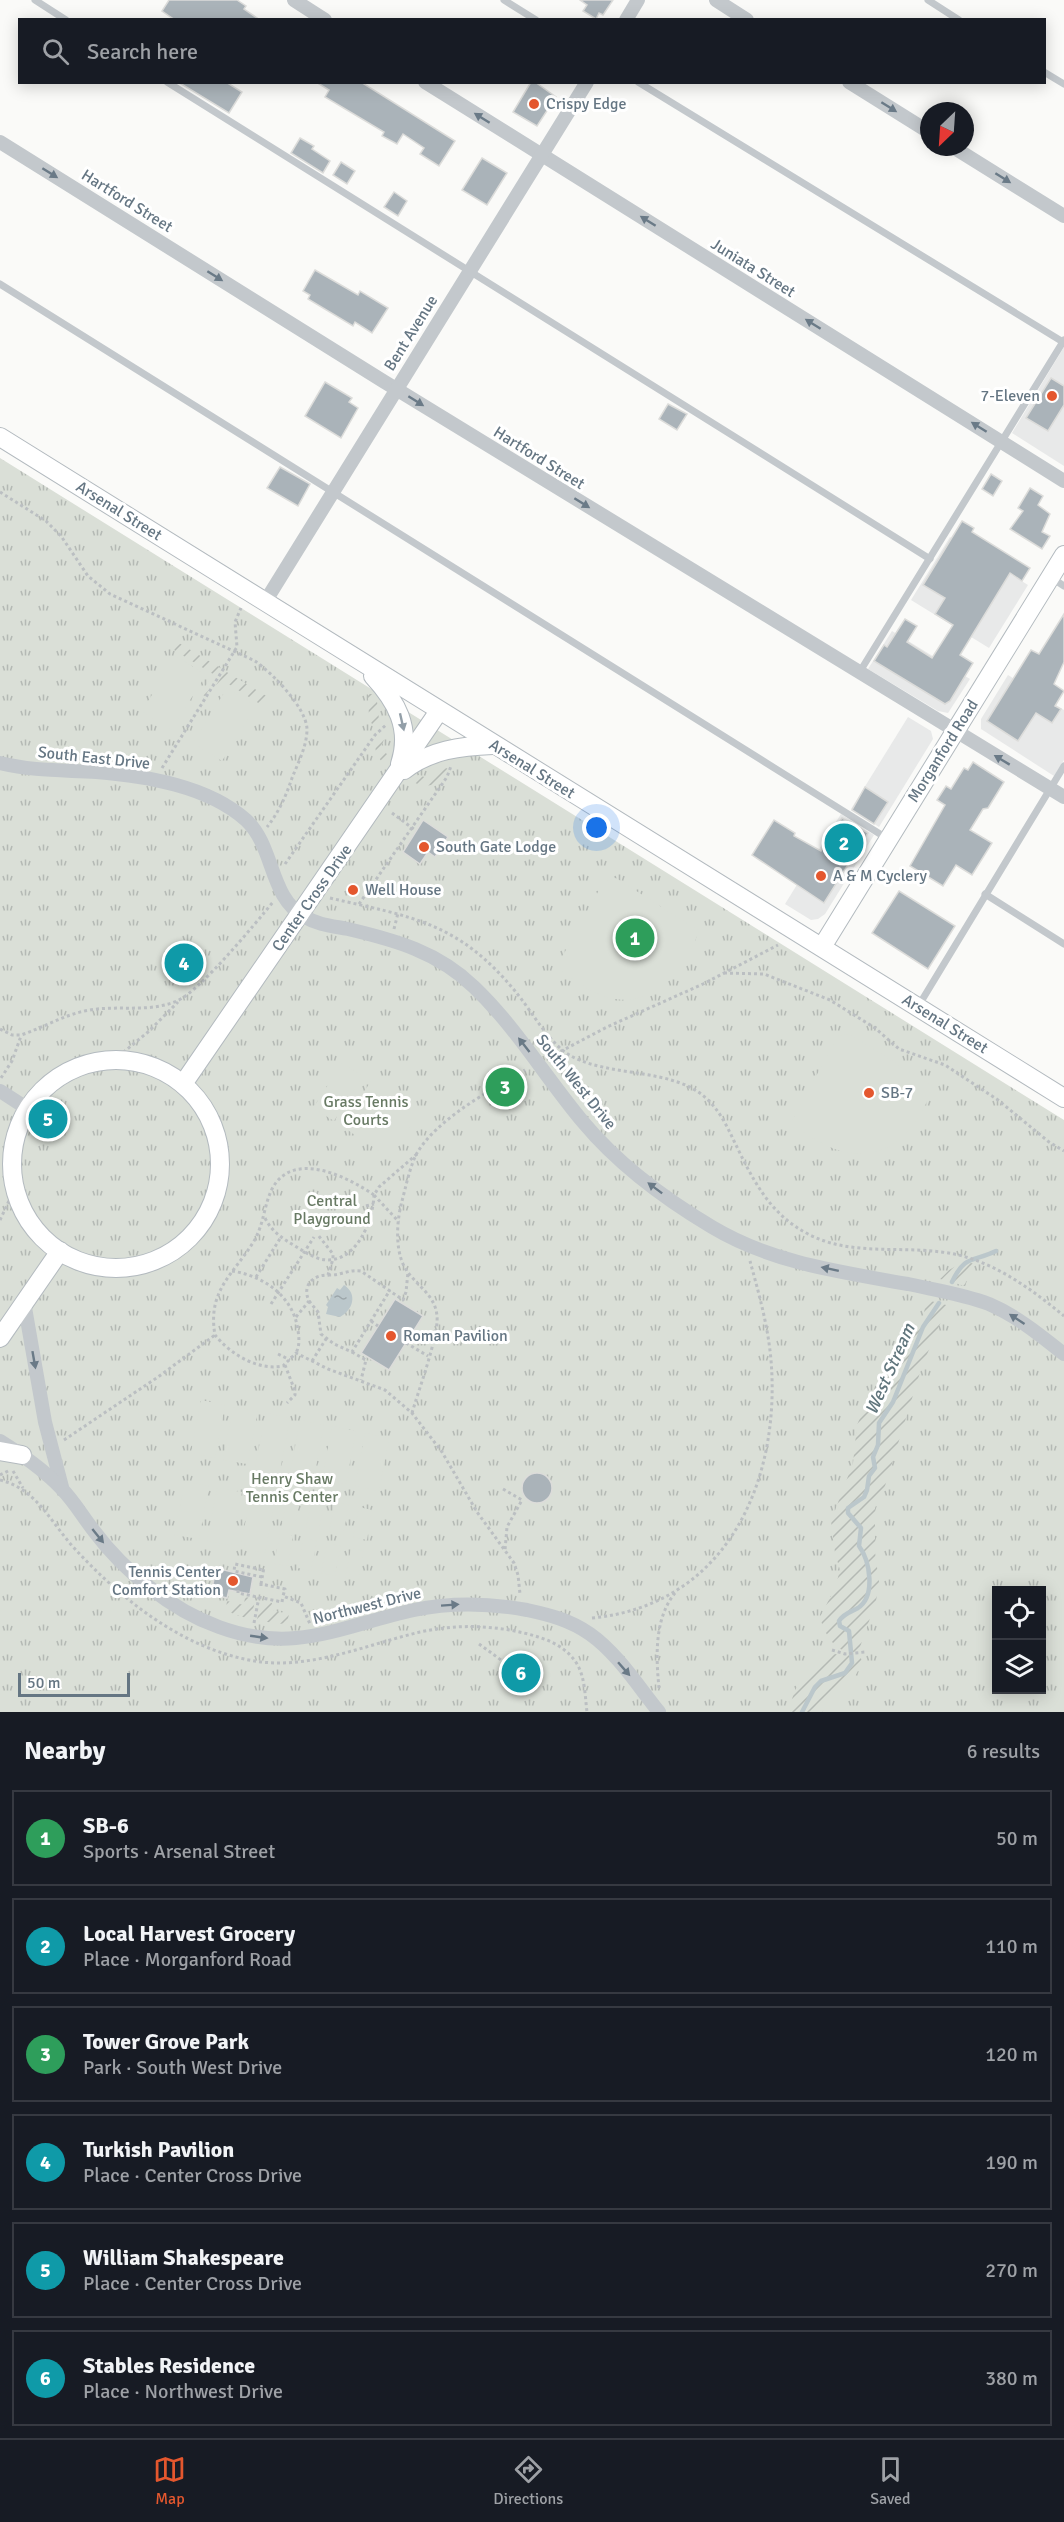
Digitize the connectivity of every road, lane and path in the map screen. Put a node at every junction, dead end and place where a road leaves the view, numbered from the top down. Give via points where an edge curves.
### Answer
1 (35, 0) edge
2 (294, 0) edge
3 (504, 0) edge
4 (638, 0) edge
5 (716, 0) edge
6 (928, 0) edge
7 (63, 18) edge
8 (322, 18) edge
9 (533, 18) edge
10 (627, 18) edge
11 (744, 18) edge
12 (956, 18) edge
13 (1046, 73) edge
14 (170, 84) edge
15 (428, 84) edge
16 (585, 84) edge
17 (641, 84) edge
18 (852, 84) edge
19 (1064, 84) edge
20 (920, 126) edge
21 (0, 142) edge
22 (542, 155) junction
23 (967, 156) edge
24 (1064, 216) edge
25 (469, 271) junction
26 (0, 284) edge
27 (1063, 341) edge
28 (396, 388) junction
29 (0, 437) edge
30 (1003, 442) junction
31 (1064, 481) edge
32 (0, 492) edge
33 (333, 492) junction
34 (1064, 555) edge
35 (930, 559) junction
36 (1057, 581) edge
37 (265, 602) junction
38 (241, 608) dead end
39 (235, 652) junction
40 (357, 659) junction
41 (859, 674) junction
42 (439, 711) junction
43 (390, 723) dead end
44 (955, 732) junction
45 (493, 745) junction
46 (0, 763) edge
47 (451, 764) dead end
48 (1064, 766) edge
49 (395, 777) junction
50 (154, 781) junction
51 (1050, 789) junction
52 (1064, 797) edge
53 (392, 813) dead end
54 (414, 829) junction
55 (260, 835) junction
56 (888, 839) junction
57 (276, 878) junction
58 (282, 892) junction
59 (985, 894) junction
60 (334, 899) dead end
61 (359, 904) junction
62 (300, 914) junction
63 (398, 914) junction
64 (393, 929) dead end
65 (1064, 944) edge
66 (778, 945) dead end
67 (822, 947) junction
68 (724, 973) junction
69 (179, 1000) junction
70 (918, 1007) junction
71 (0, 1029) edge
72 (21, 1035) junction
73 (562, 1050) junction
74 (548, 1058) dead end
75 (114, 1060) junction
76 (528, 1069) dead end
77 (0, 1080) edge
78 (183, 1084) junction
79 (0, 1091) edge
80 (1064, 1098) edge
81 (28, 1109) junction
82 (1064, 1151) edge
83 (417, 1154) junction
84 (15, 1188) junction
85 (374, 1195) junction
86 (374, 1204) junction
87 (366, 1206) dead end
88 (265, 1218) junction
89 (0, 1220) edge
90 (399, 1222) junction
91 (281, 1237) junction
92 (60, 1251) junction
93 (305, 1252) junction
94 (333, 1259) junction
95 (750, 1260) dead end
96 (232, 1271) junction
97 (408, 1272) junction
98 (327, 1275) junction
99 (256, 1277) junction
100 (390, 1290) junction
101 (279, 1292) junction
102 (309, 1301) junction
103 (24, 1302) junction
104 (272, 1304) dead end
105 (1064, 1316) edge
106 (296, 1317) junction
107 (371, 1322) junction
108 (378, 1326) dead end
109 (215, 1335) junction
110 (0, 1338) edge
111 (326, 1339) junction
112 (406, 1343) dead end
113 (241, 1346) dead end
114 (235, 1352) junction
115 (352, 1352) junction
116 (296, 1353) junction
117 (279, 1354) dead end
118 (1064, 1354) edge
119 (428, 1357) junction
120 (291, 1360) junction
121 (312, 1361) junction
122 (285, 1365) junction
123 (361, 1380) junction
124 (287, 1402) dead end
125 (412, 1413) junction
126 (0, 1441) edge
127 (62, 1441) dead end
128 (0, 1451) edge
129 (16, 1465) junction
130 (0, 1475) edge
131 (0, 1480) edge
132 (62, 1489) junction
133 (503, 1489) dead end
134 (24, 1490) junction
135 (505, 1550) junction
136 (262, 1577) junction
137 (238, 1590) dead end
138 (676, 1592) junction
139 (283, 1596) junction
140 (520, 1596) dead end
141 (259, 1597) junction
142 (585, 1619) dead end
143 (253, 1625) dead end
144 (311, 1625) dead end
145 (479, 1644) dead end
146 (832, 1650) dead end
147 (865, 1652) dead end
148 (512, 1668) dead end
149 (660, 1696) dead end
150 (587, 1712) edge
151 (659, 1712) edge

1 - 7 lane
2 - 8 street
3 - 9 lane
4 - 10 street
5 - 11 street
6 - 12 lane
13 - 19 lane
14 - 25 lane
22 -> 15 street, Juniata Street
16 - 22 street, Bent Avenue
17 - 27 lane
18 -> 20 street
21 -> 28 street, Hartford Street
22 - 25 street, Bent Avenue
30 -> 22 street, Juniata Street
23 -> 24 street
25 - 28 street, Bent Avenue
25 - 35 lane
26 - 33 lane
27 - 30 lane
28 - 33 street, Bent Avenue
28 -> 41 street, Hartford Street
29 - 37 street, Arsenal Street
30 - 31 street, Juniata Street
30 - 35 lane
32 - 39 path via 53,527 98,586
33 - 37 street, Bent Avenue
33 - 56 lane
34 - 36 street, Morganford Road
35 - 41 lane
36 - 44 street, Morganford Road
37 - 40 street, Arsenal Street
38 - 39 path via 235,622
39 - 50 path
39 - 55 path via 272,676 306,722 306,742 283,801
40 - 42 street, Arsenal Street
40 -> 49 street via 390,696 402,720 403,755
41 - 44 street, Hartford Street
42 - 45 street, Arsenal Street
42 - 49 street, Center Cross Drive
43 - 57 path via 375,735
51 -> 44 street, Hartford Street
44 - 56 street, Morganford Road
45 - 49 street via 430,754
45 - 67 street, Arsenal Street
46 - 50 street, South East Drive
47 - 54 path
48 - 51 lane
49 - 62 street, Center Cross Drive
50 - 55 street, South East Drive via 216,800 244,818
51 - 52 street, Hartford Street
51 - 59 lane
53 - 54 path
54 - 61 path
55 - 57 street, South East Drive
56 - 67 street, Morganford Road
57 - 58 street, South East Drive
58 - 62 street, South East Drive
58 - 69 path
59 - 65 lane
59 - 70 lane
60 - 61 path
61 - 63 path
62 - 78 street, Center Cross Drive
118 -> 62 street, South West Drive via 1029,1326 988,1304 791,1261 727,1236 667,1197 609,1149 585,1125 500,1015 458,972 417,948 316,922
63 - 64 path
63 - 73 path via 446,931 476,952 514,989
66 - 68 path
67 - 70 street, Arsenal Street
68 - 73 path
68 - 82 path via 764,974 830,1000 875,1028 899,1049 945,1065
69 - 72 path via 144,1009 74,1013
69 - 75 path
70 - 80 street, Arsenal Street
71 - 72 path
72 - 77 path
73 - 74 path
73 - 105 path via 596,1067 672,1080 696,1090 720,1115 765,1199 792,1225 809,1235 856,1248 936,1251 967,1258 1012,1277
75 - 78 street via 151,1066
75 - 81 street via 92,1063 64,1074 40,1093
76 - 83 path via 458,1113
78 - 92 street via 207,1114 219,1149 216,1194 199,1226 173,1251 130,1266 93,1265
79 - 81 street
81 - 84 street via 13,1147
83 - 85 path
83 - 90 path
84 - 89 path
84 - 92 street via 29,1220
85 - 86 path
85 - 88 path via 322,1169 300,1169 285,1174 274,1185
85 - 90 path
86 - 87 path
86 - 94 path via 371,1220 358,1241 348,1253
88 - 91 path
88 - 96 path via 248,1251
90 - 97 path via 401,1257
91 - 93 path
91 - 99 path
92 - 103 street
93 - 94 path
93 - 94 path via 316,1236 329,1247
93 - 101 path
94 - 98 path
95 - 138 path via 771,1362 765,1462 738,1527 707,1566
96 - 99 path
96 - 109 path via 216,1297
97 - 100 path via 402,1301
97 - 119 path via 430,1296 437,1313
98 - 100 path via 361,1271
98 - 102 path via 309,1283
99 - 101 path
100 - 107 path
101 - 104 path
101 - 106 path
102 - 106 path
102 - 111 path via 318,1312 319,1330
103 - 110 street
103 -> 132 street, Northwest Drive via 45,1422
106 - 116 path via 300,1341
107 - 108 path
107 - 115 path
109 - 114 path
109 - 127 path
111 - 115 path
111 - 121 path
112 - 119 path
113 - 114 path
114 - 122 path via 259,1365
115 - 123 path via 366,1359
116 - 120 path
116 - 121 path
117 - 120 path
119 - 125 path
120 - 122 path
121 - 123 path
122 - 124 path via 295,1391
123 - 125 path via 385,1390
125 - 135 path
126 - 129 street, Northwest Drive
128 - 129 street
129 - 130 path
129 - 132 street, Northwest Drive
129 - 134 path
131 - 134 path
132 -> 151 street, Northwest Drive via 110,1551 133,1572 174,1604 217,1627 257,1638 297,1640 444,1605 480,1604 536,1612 561,1618 592,1635
133 - 135 path via 522,1500 507,1527
134 - 150 path via 73,1547 121,1593 168,1627 208,1649 246,1659 280,1662 319,1658 452,1627 507,1629 548,1640 571,1655 581,1674
135 - 140 path via 518,1575
136 - 136 path via 264,1569 235,1564 234,1571
136 - 139 path via 261,1585 285,1589
137 - 141 path
138 - 142 path via 630,1610
138 - 149 path via 659,1626
139 - 141 path via 282,1602
139 - 144 path via 301,1603
141 - 143 path
145 - 148 path
146 - 147 path via 848,1654

